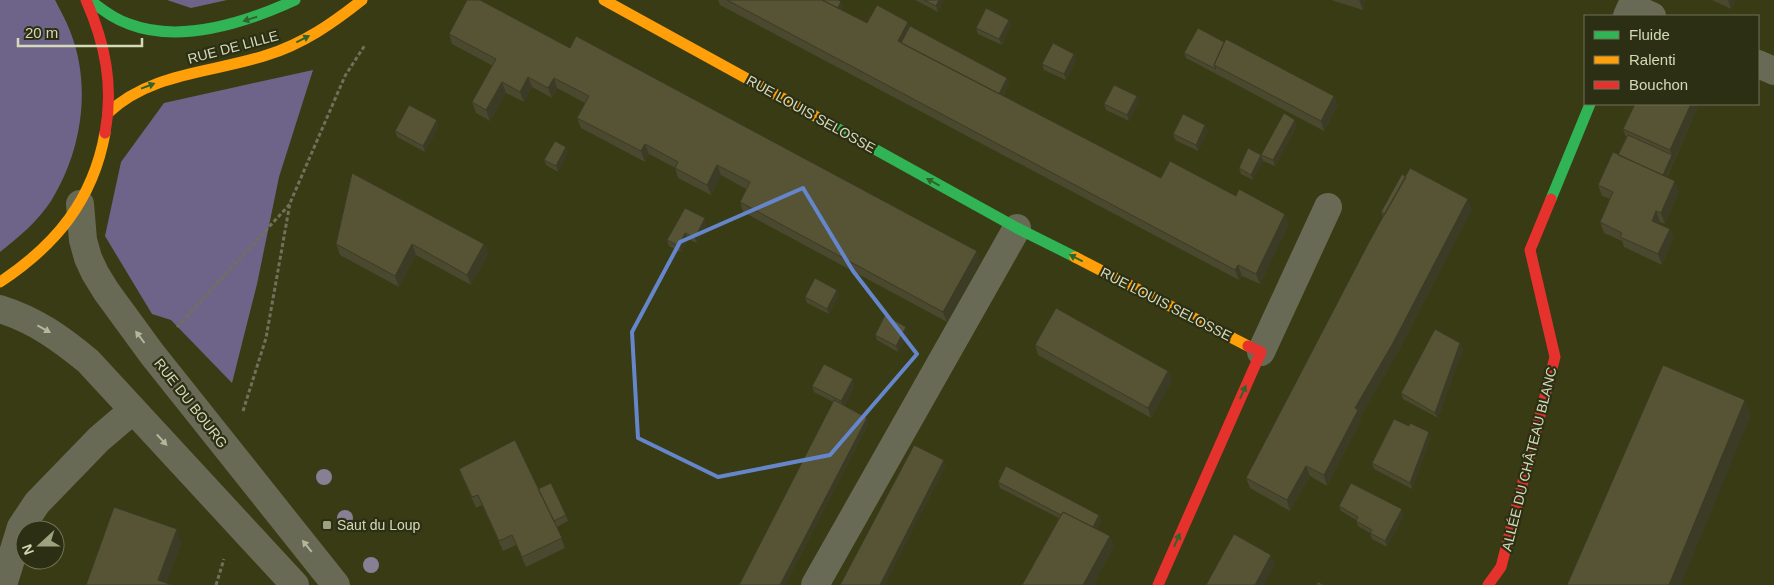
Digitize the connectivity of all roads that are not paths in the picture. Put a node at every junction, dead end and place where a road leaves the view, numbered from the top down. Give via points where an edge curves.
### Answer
1 (86, 0) edge
2 (90, 0) edge
3 (295, 0) edge
4 (362, 0) edge
5 (604, 0) edge
6 (1627, 15) edge
7 (1650, 15) edge
8 (1759, 64) edge
9 (1774, 72) edge
10 (1590, 105) edge
11 (108, 113) junction
12 (80, 204) junction
13 (1328, 207) dead end
14 (1017, 228) junction
15 (0, 282) edge
16 (0, 309) edge
17 (1261, 352) junction
18 (133, 410) junction
19 (3, 585) edge
20 (295, 585) edge
21 (336, 585) edge
22 (815, 585) edge
23 (1158, 585) edge
24 (1488, 585) edge

1 - 11 street via 102,40 107,64
3 -> 2 street, RUE DE LILLE via 234,25 176,32 127,24
11 -> 4 street, RUE DE LILLE via 126,96 153,84 282,50 315,33
14 -> 5 street, RUE LOUIS SELOSSE
6 - 7 street via 1631,7
8 - 9 street
10 - 24 street, ALLÉE DU CHÂTEAU BLANC via 1530,250 1555,357 1501,567
11 - 12 street via 99,160
12 - 15 street via 49,244 30,262
21 -> 12 street, RUE DU BOURG via 152,354 95,273 83,240
13 - 17 street
17 -> 14 street, RUE LOUIS SELOSSE
14 - 22 street
16 -> 18 street via 58,337 88,361
23 -> 17 street
18 - 19 street via 99,439 37,503 21,527
18 -> 20 street

